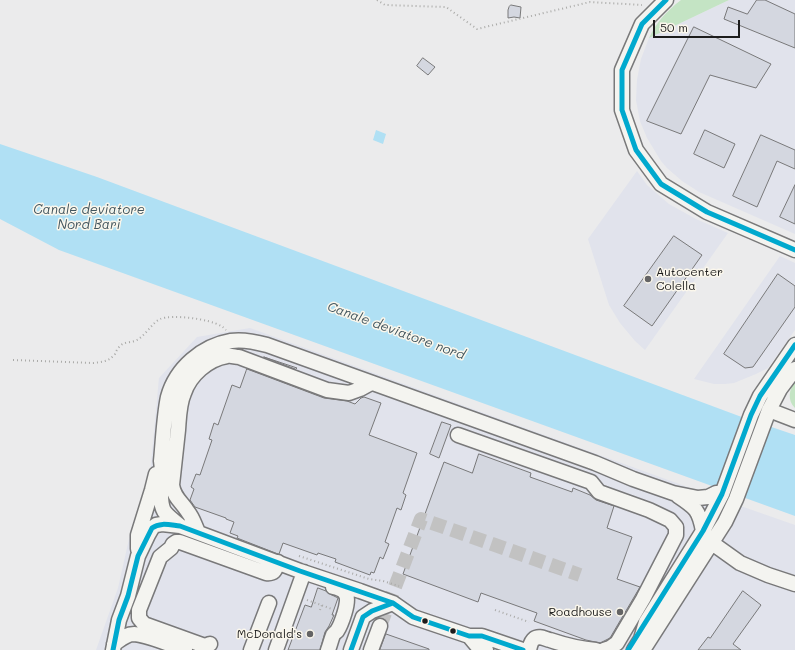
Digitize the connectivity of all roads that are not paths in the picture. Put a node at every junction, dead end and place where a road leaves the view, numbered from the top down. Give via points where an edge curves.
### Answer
1 (663, 3) edge
2 (795, 250) edge
3 (795, 346) edge
4 (795, 369) edge
5 (296, 371) dead end
6 (353, 377) junction
7 (371, 383) junction
8 (768, 414) junction
9 (795, 420) edge
10 (458, 435) dead end
11 (161, 461) junction
12 (595, 463) junction
13 (590, 487) junction
14 (673, 493) junction
15 (722, 494) junction
16 (180, 526) junction
17 (703, 531) junction
18 (198, 532) junction
19 (712, 543) junction
20 (171, 548) junction
21 (138, 556) junction
22 (278, 562) junction
23 (304, 572) junction
24 (324, 578) junction
25 (260, 579) dead end
26 (795, 584) edge
27 (360, 591) junction
28 (393, 603) junction
29 (148, 611) dead end
30 (363, 617) junction
31 (646, 622) junction
32 (380, 626) tunnel mouth
33 (469, 636) junction
34 (210, 644) dead end
35 (114, 647) edge
36 (483, 649) edge
37 (185, 650) edge
38 (251, 650) edge
39 (260, 650) edge
40 (276, 650) edge
41 (328, 650) edge
42 (351, 650) edge
43 (371, 650) edge
44 (523, 650) edge
45 (529, 650) edge
46 (596, 650) edge
47 (604, 650) edge
48 (628, 650) edge
49 (634, 650) edge
50 (643, 650) edge

1 - 2 street via 642,24 622,70 622,110 636,150 661,184 707,212
3 - 15 street via 760,396
4 - 8 street via 780,389
5 - 6 street via 327,381 342,381
6 - 7 street
6 - 11 street via 256,342 232,341 215,345 201,352 186,365 173,383 167,403
7 - 12 street
7 - 18 street via 349,393 327,390 239,357 229,356 212,361 201,369 187,386 181,401 172,485 173,492 189,513
8 - 9 street
8 - 19 street via 736,499
10 - 13 street
11 - 16 street via 162,506 169,517
11 - 21 street via 138,535
12 - 13 street
12 - 14 street
13 - 47 street via 670,520 676,528 676,535 617,643
14 - 15 street via 698,498
14 - 17 street via 699,513
15 - 17 street
16 - 18 street
16 - 21 street via 156,525
17 - 31 street
18 - 22 street
19 - 26 street via 740,563
19 - 50 street
20 - 22 street via 176,542 180,542 266,573 273,572
20 - 25 street
20 - 29 street
20 - 34 street via 160,557 139,610 139,618 144,624 205,646
21 - 35 street via 119,620
22 - 23 street
23 - 24 street
23 - 40 street
24 - 27 street
24 - 41 street via 331,586 345,593 348,600
27 - 28 street
27 - 30 street
28 - 30 street
28 - 33 street via 413,617
30 - 42 street
31 - 48 street
31 - 49 street
32 - 43 street
33 - 36 street
33 - 44 street via 482,636
35 - 37 street via 123,637 133,634
38 - 39 street via 272,606
45 - 46 street via 534,638 538,637

